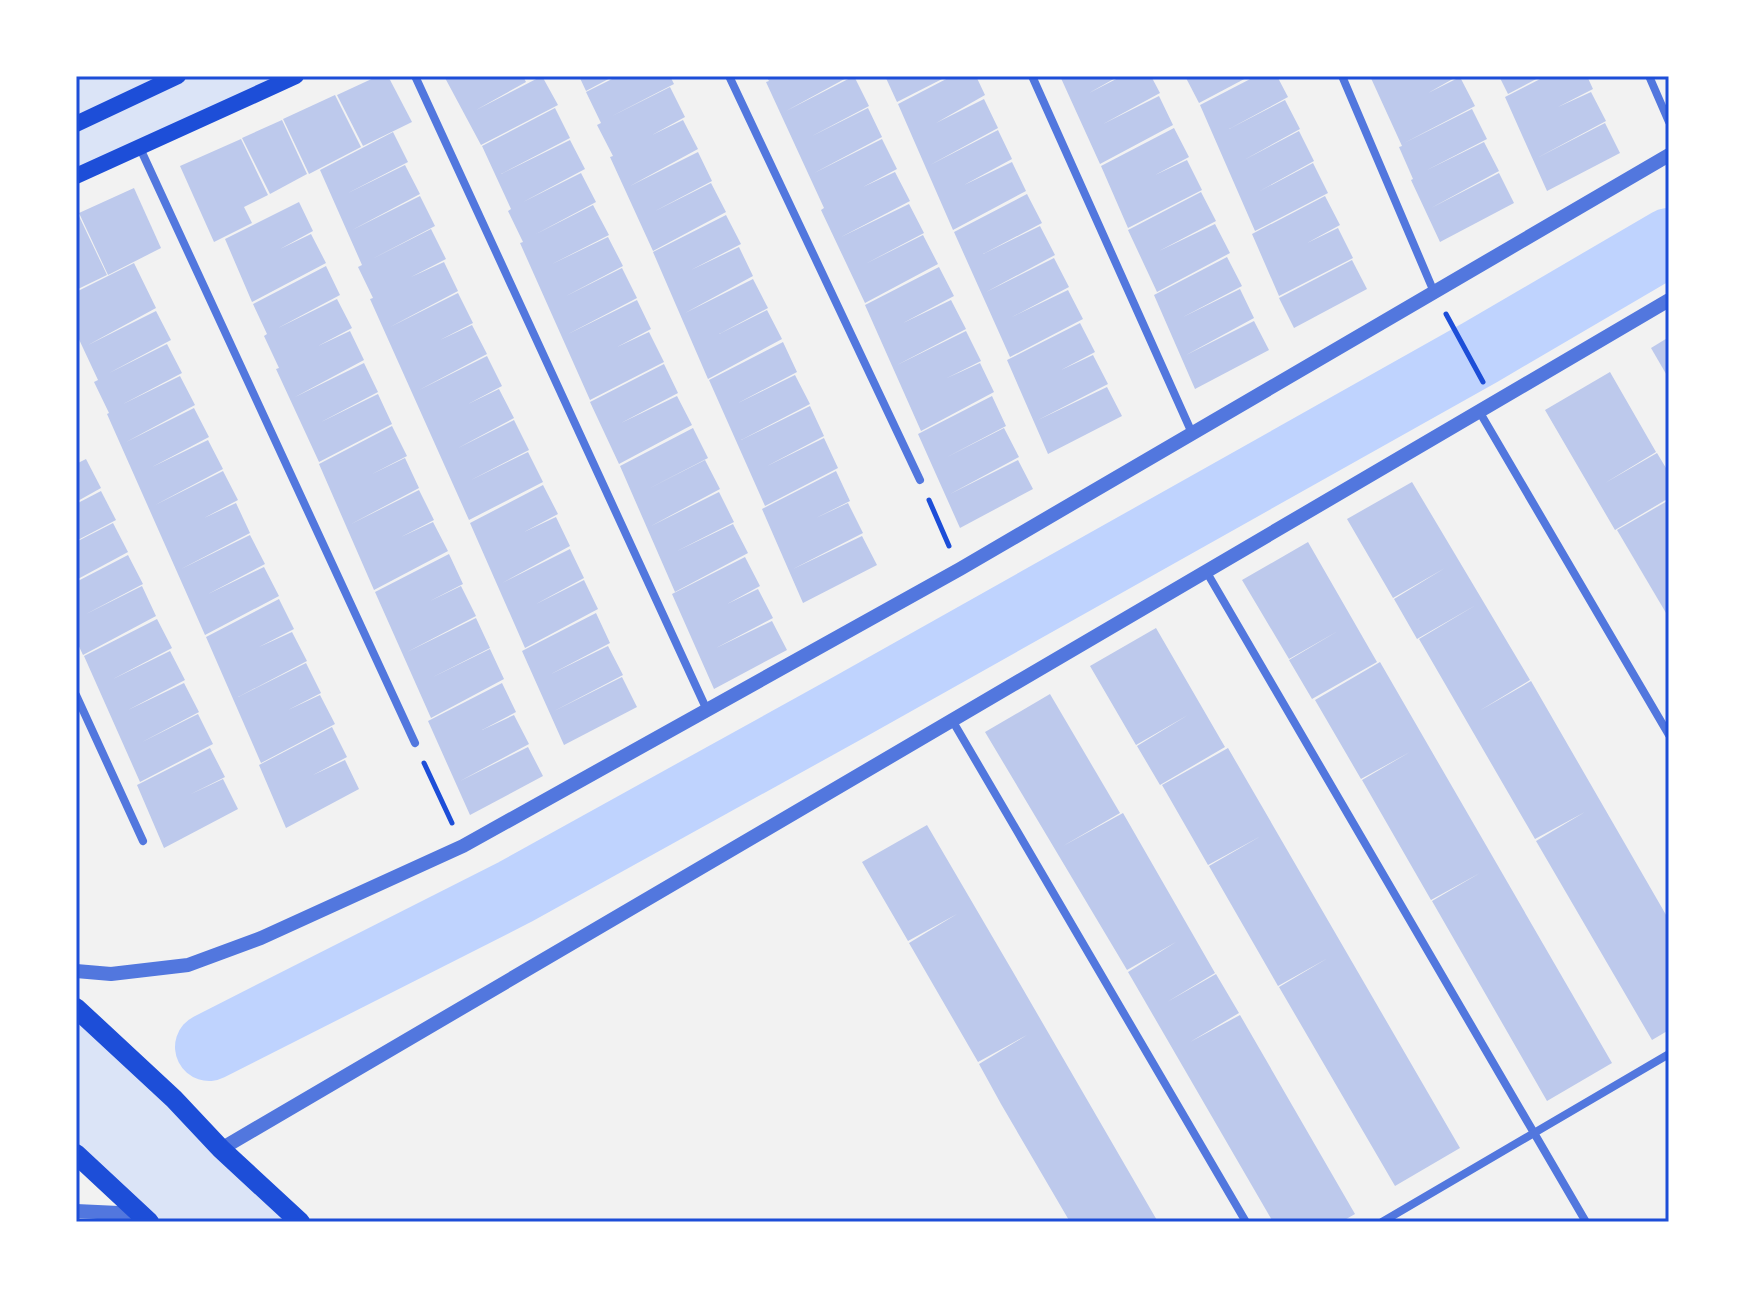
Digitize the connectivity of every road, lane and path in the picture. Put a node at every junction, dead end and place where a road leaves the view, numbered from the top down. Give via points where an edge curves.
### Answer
1 (178, 76) edge
2 (296, 76) edge
3 (415, 76) edge
4 (729, 76) edge
5 (1032, 76) edge
6 (1342, 76) edge
7 (1649, 76) edge
8 (1669, 122) edge
9 (76, 124) edge
10 (139, 146) junction
11 (1669, 155) edge
12 (76, 176) edge
13 (1434, 292) junction
14 (1669, 300) edge
15 (1494, 402) junction
16 (1479, 411) junction
17 (1192, 433) junction
18 (920, 480) joint
19 (960, 569) junction
20 (1206, 571) junction
21 (76, 695) edge
22 (706, 708) junction
23 (952, 720) junction
24 (1669, 735) edge
25 (415, 743) joint
26 (143, 841) dead end
27 (463, 846) junction
28 (76, 971) edge
29 (76, 1008) edge
30 (1669, 1054) edge
31 (1535, 1132) junction
32 (221, 1149) junction
33 (76, 1154) edge
34 (76, 1211) edge
35 (145, 1218) edge
36 (300, 1222) edge
37 (1246, 1222) edge
38 (1382, 1222) edge
39 (1586, 1222) edge

1 - 9 main road
2 - 10 main road
3 - 22 street
4 - 18 street
5 - 17 street
6 - 13 street
7 - 8 street
10 - 12 main road
10 - 25 street
11 - 13 street
13 - 15 path
13 - 17 street
14 - 15 street
15 - 16 street
16 - 20 street
16 - 24 street
17 - 19 street
18 - 19 path
19 - 22 street
20 - 23 street
20 - 31 street
21 - 26 street
22 - 27 street
23 - 32 street
23 - 37 street
25 - 27 path
27 - 28 street via 261,938 188,965 111,974
29 - 32 main road
30 - 31 street
31 - 38 street
31 - 39 street
32 - 36 main road
33 - 35 main road
34 - 35 street

